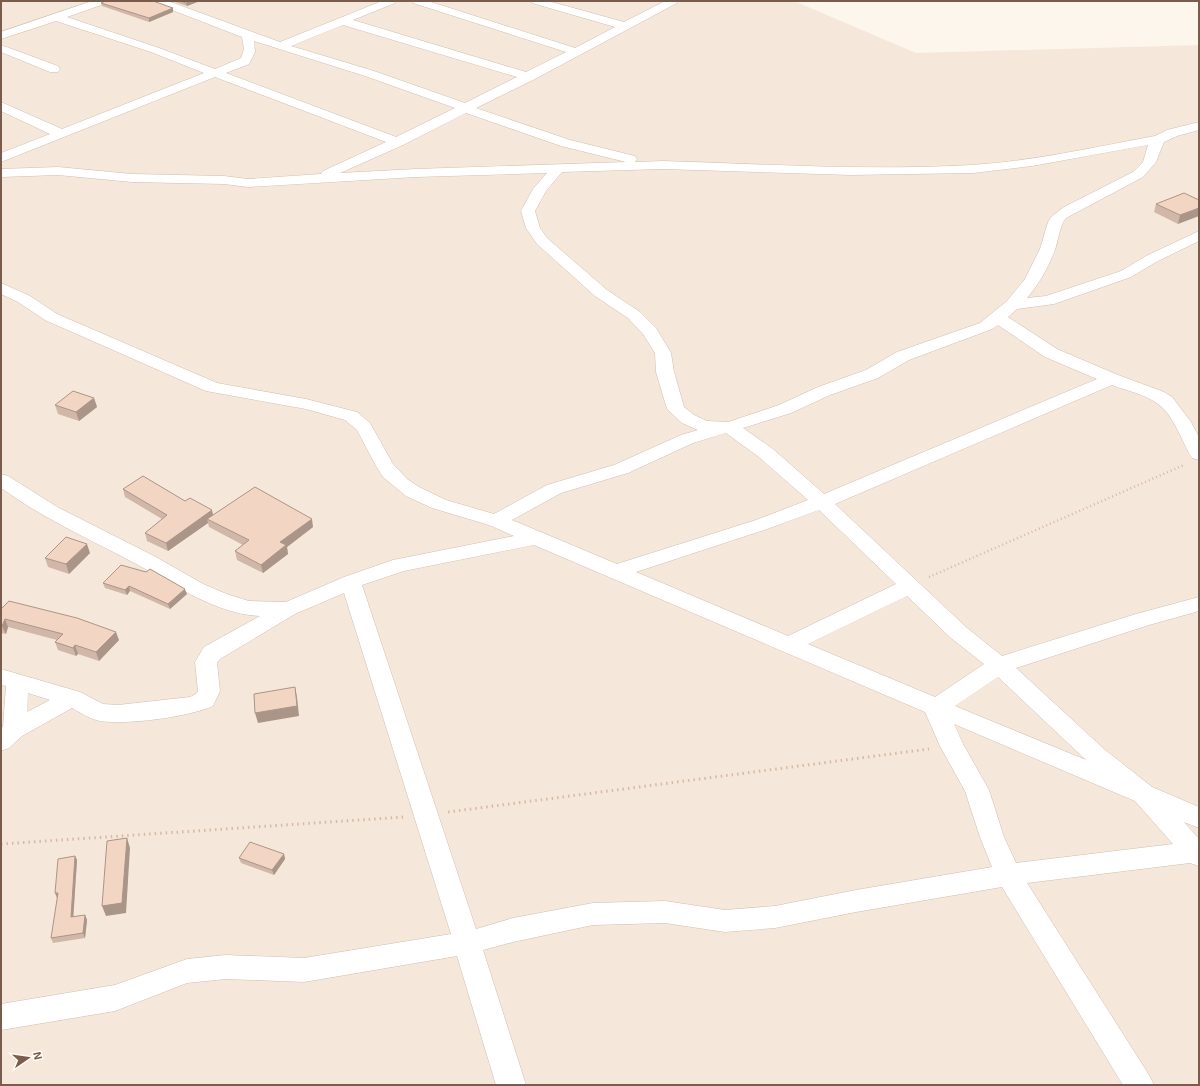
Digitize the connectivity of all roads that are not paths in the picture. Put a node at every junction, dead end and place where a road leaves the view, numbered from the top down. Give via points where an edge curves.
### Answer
1 (102, 1) edge
2 (158, 1) edge
3 (391, 1) edge
4 (417, 1) edge
5 (536, 1) edge
6 (673, 1) edge
7 (189, 3) edge
8 (176, 8) junction
9 (56, 18) junction
10 (343, 21) junction
11 (625, 26) junction
12 (247, 35) junction
13 (1, 36) edge
14 (281, 46) junction
15 (1, 48) edge
16 (577, 52) junction
17 (54, 70) dead end
18 (215, 73) junction
19 (529, 77) junction
20 (1, 106) edge
21 (466, 108) junction
22 (1199, 126) edge
23 (61, 134) junction
24 (1159, 139) junction
25 (398, 142) junction
26 (1, 158) edge
27 (663, 165) junction
28 (558, 169) junction
29 (1, 173) edge
30 (318, 179) junction
31 (1199, 235) edge
32 (1, 288) edge
33 (1011, 305) junction
34 (998, 318) junction
35 (1112, 379) junction
36 (729, 428) junction
37 (1199, 454) edge
38 (1, 480) edge
39 (822, 502) junction
40 (496, 521) junction
41 (536, 538) junction
42 (615, 572) junction
43 (350, 582) junction
44 (910, 586) junction
45 (1199, 604) edge
46 (288, 609) junction
47 (787, 645) junction
48 (999, 665) junction
49 (9, 680) edge
50 (72, 698) junction
51 (935, 708) junction
52 (8, 736) edge
53 (1145, 796) junction
54 (1199, 818) edge
55 (1198, 854) edge
56 (1008, 875) junction
57 (467, 943) junction
58 (1, 1017) edge
59 (512, 1085) edge
60 (1139, 1085) edge

1 - 9 street
2 - 8 street
3 - 10 street
4 - 16 street
5 - 11 street
6 - 11 street
7 - 8 street
8 - 12 street
9 - 13 street
9 - 18 street
10 - 14 street
10 - 19 street
11 - 16 street
12 - 14 street
12 - 18 street via 251,48 245,61
14 - 21 street via 377,75
15 - 17 street
16 - 19 street
18 - 23 street
18 - 25 street
19 - 21 street
20 - 23 street
21 - 25 street
21 - 27 street via 614,156
22 - 24 street
23 - 26 street
24 - 27 street via 1032,162 972,169 850,171
24 - 33 street via 1150,162 1134,178 1071,209 1055,221 1042,262 1031,281
25 - 30 street
27 - 28 street
28 - 30 street
28 - 36 street via 540,190 528,211 533,228 542,241 569,266 601,293 634,315 650,331 663,353 676,409 688,419 704,426
29 - 30 street via 58,171 132,178 248,183
31 - 33 street via 1126,274 1048,301
32 - 40 street via 56,319 212,387 303,403 351,417 362,425 389,472 403,485 424,498
33 - 34 street
34 - 35 street via 1051,353
34 - 36 street via 986,326 903,356 872,374 824,391 785,409
35 - 37 street via 1148,391 1166,402 1182,422
35 - 39 street
36 - 39 street via 766,453
36 - 40 street via 687,439 621,469 554,489
38 - 46 street via 52,512 196,589 249,608
39 - 42 street
39 - 44 street
40 - 41 street
41 - 42 street
41 - 43 street via 400,565
42 - 47 street
43 - 46 street
43 - 57 street
44 - 47 street
44 - 48 street via 959,633
45 - 48 street
46 - 50 street via 212,653 206,662 209,691 205,700 193,704 118,714 99,712
47 - 51 street
48 - 51 street
48 - 53 street via 1096,756
49 - 50 street
49 - 52 street
50 - 52 street
51 - 53 street
51 - 56 street via 952,746 977,790 992,837
53 - 54 street
53 - 55 street
55 - 56 street
56 - 57 street via 775,917 725,921 665,912 593,914 513,930
56 - 60 street
57 - 58 street via 304,970 226,968 187,971 115,998
57 - 59 street

